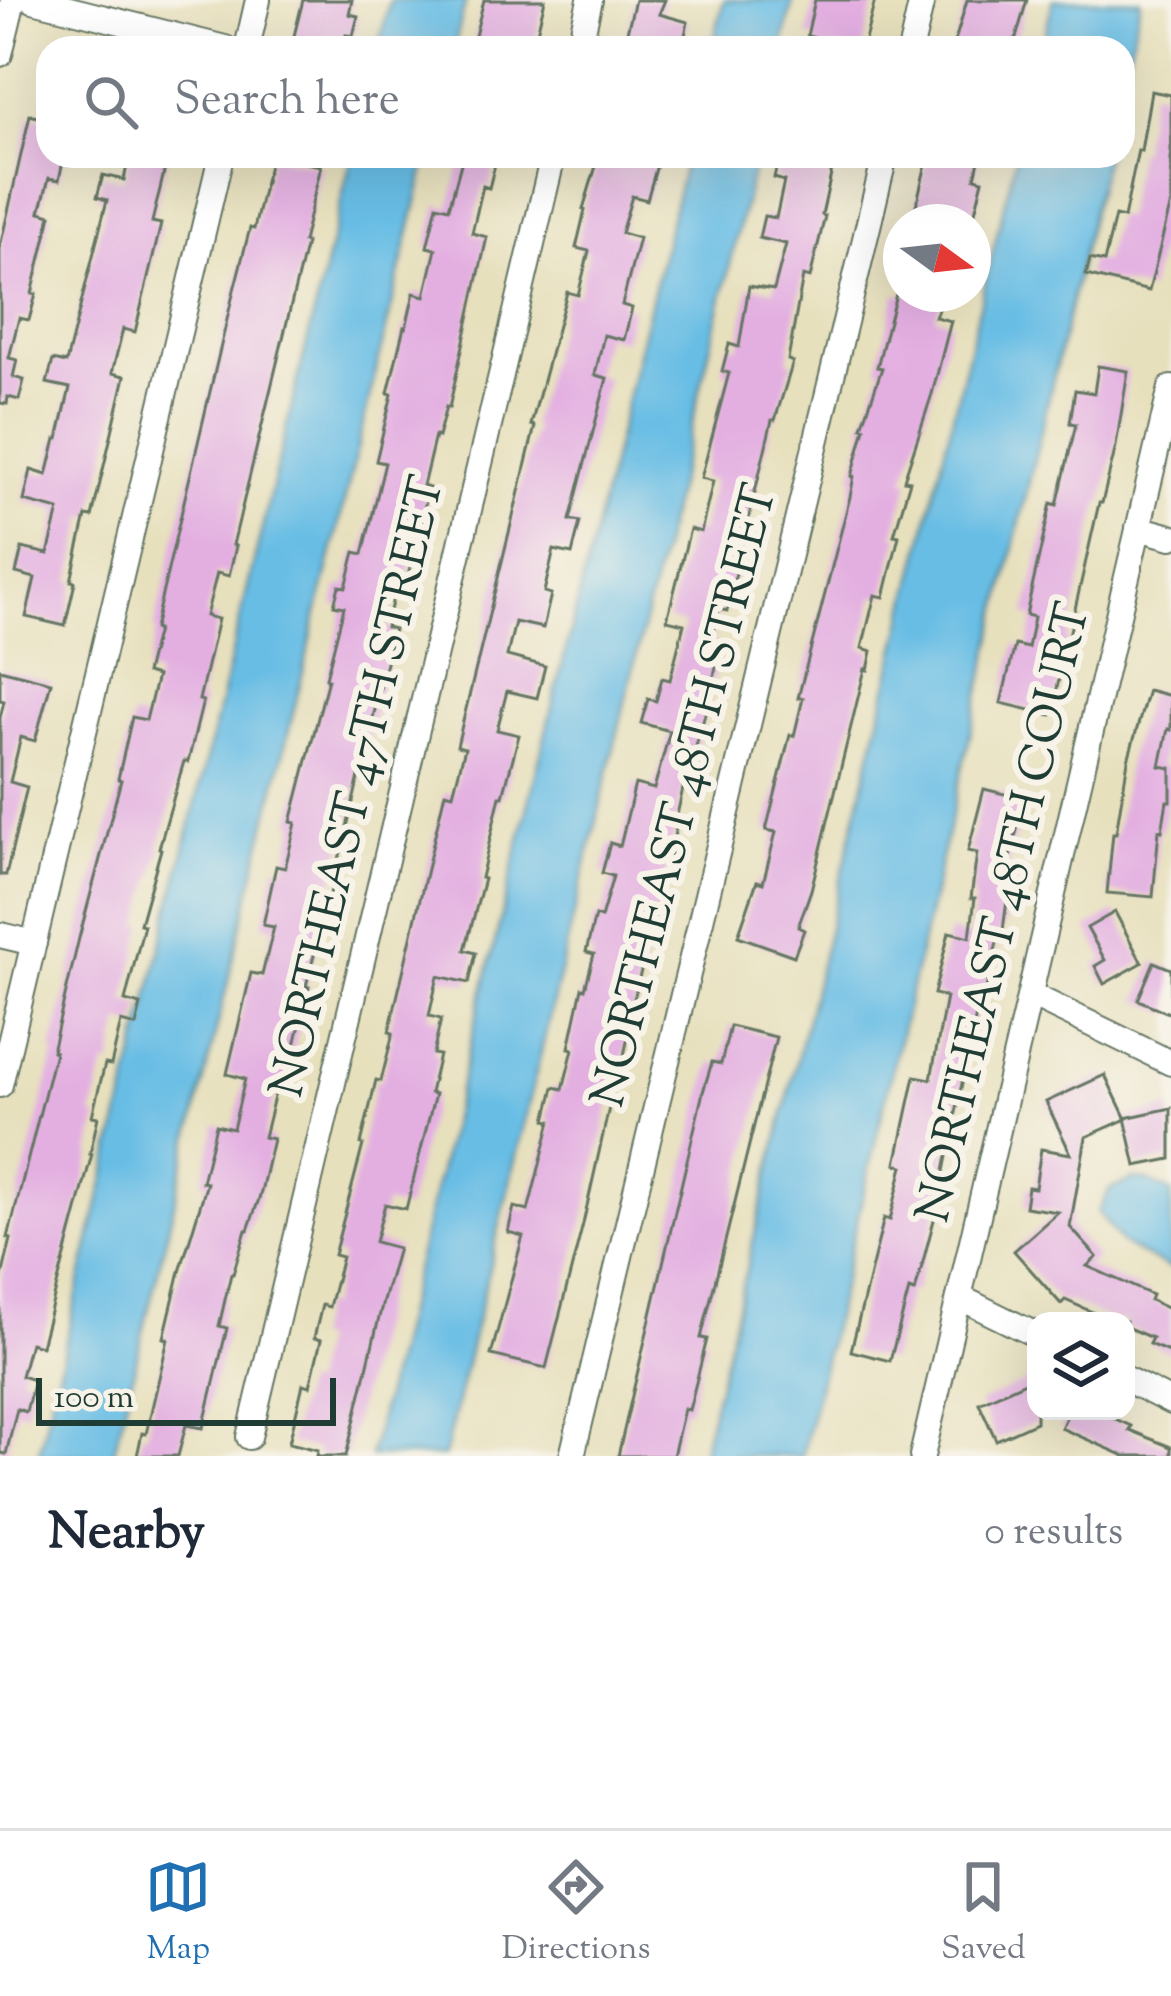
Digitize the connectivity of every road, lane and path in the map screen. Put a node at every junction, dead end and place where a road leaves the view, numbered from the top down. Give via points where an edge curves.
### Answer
1 (13, 0) edge
2 (33, 0) edge
3 (258, 0) edge
4 (590, 0) edge
5 (922, 0) edge
6 (177, 36) edge
7 (250, 36) edge
8 (582, 36) edge
9 (913, 36) edge
10 (0, 54) edge
11 (218, 168) edge
12 (550, 168) edge
13 (882, 168) edge
14 (1171, 388) edge
15 (1138, 528) junction
16 (1171, 537) edge
17 (0, 935) edge
18 (34, 944) junction
19 (1031, 995) junction
20 (1171, 1063) edge
21 (0, 1085) edge
22 (959, 1297) junction
23 (1027, 1331) edge
24 (1135, 1384) edge
25 (1171, 1402) edge
26 (249, 1437) dead end
27 (572, 1456) edge
28 (922, 1456) edge

1 - 10 street
2 - 6 street
3 - 7 street
4 - 8 street
5 - 9 street
11 - 18 street
12 - 26 street, NORTHEAST 47TH STREET
13 - 27 street, NORTHEAST 48TH STREET
14 - 15 street, NORTHEAST 48TH COURT
15 - 16 street
15 - 19 street, NORTHEAST 48TH COURT
17 - 18 street
18 - 21 street
19 - 20 street
19 - 22 street, NORTHEAST 48TH COURT
22 - 23 street
22 - 28 street, NORTHEAST 48TH COURT
24 - 25 street

